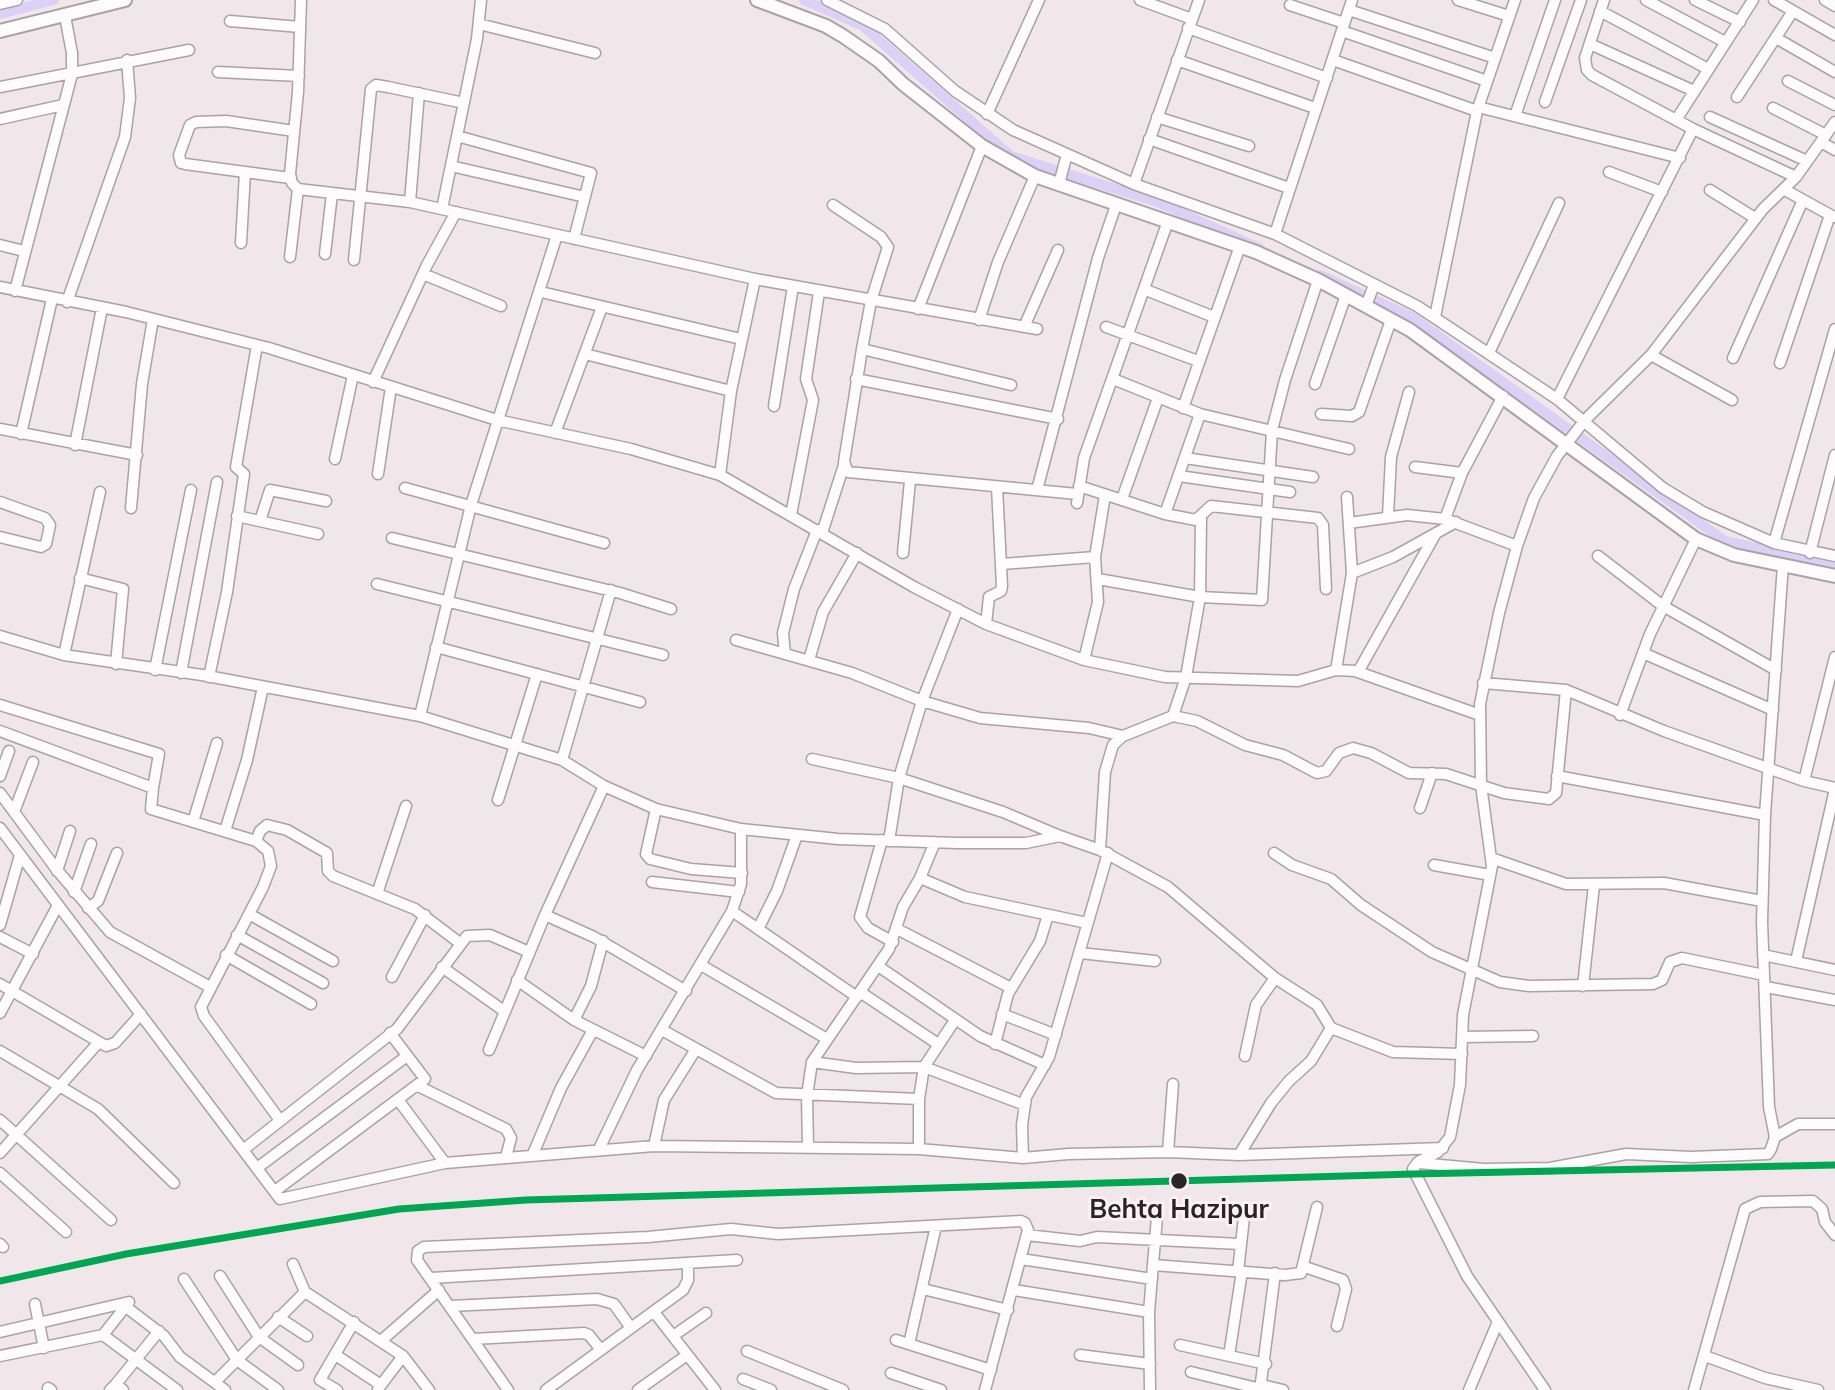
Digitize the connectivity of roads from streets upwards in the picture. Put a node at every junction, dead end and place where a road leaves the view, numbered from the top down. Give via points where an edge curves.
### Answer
1 (125, 0) edge
2 (301, 0) edge
3 (481, 0) edge
4 (757, 0) edge
5 (827, 0) edge
6 (1039, 0) edge
7 (1140, 0) edge
8 (1199, 0) edge
9 (1458, 0) edge
10 (1515, 0) edge
11 (1555, 0) edge
12 (1581, 0) edge
13 (1604, 0) edge
14 (1646, 0) edge
15 (1695, 0) edge
16 (1753, 0) edge
17 (1774, 0) edge
18 (1825, 0) edge
19 (1290, 5) dead end
20 (1350, 5) edge
21 (1835, 6) edge
22 (1600, 11) junction
23 (1793, 11) junction
24 (65, 16) junction
25 (1509, 16) junction
26 (230, 21) dead end
27 (1740, 22) junction
28 (1190, 23) junction
29 (479, 24) junction
30 (300, 27) junction
31 (1343, 27) junction
32 (0, 31) edge
33 (1835, 35) edge
34 (1776, 38) junction
35 (1725, 42) junction
36 (1590, 44) junction
37 (189, 50) dead end
38 (595, 53) dead end
39 (1494, 58) junction
40 (127, 60) junction
41 (1177, 60) junction
42 (1333, 60) junction
43 (1708, 69) junction
44 (218, 72) dead end
45 (1835, 72) edge
46 (72, 74) junction
47 (299, 76) junction
48 (1326, 78) junction
49 (1788, 81) dead end
50 (1487, 82) junction
51 (0, 87) edge
52 (1693, 92) junction
53 (419, 93) junction
54 (1737, 97) dead end
55 (1545, 102) dead end
56 (464, 103) junction
57 (63, 105) junction
58 (1835, 105) edge
59 (1315, 108) junction
60 (1773, 108) dead end
61 (1477, 109) junction
62 (987, 114) junction
63 (1515, 116) junction
64 (1157, 117) junction
65 (1710, 117) dead end
66 (0, 119) edge
67 (1676, 120) junction
68 (1835, 122) edge
69 (1693, 129) junction
70 (295, 131) junction
71 (457, 136) junction
72 (1824, 138) junction
73 (1149, 139) junction
74 (982, 146) junction
75 (1249, 146) dead end
76 (1835, 150) edge
77 (1680, 158) junction
78 (1065, 159) junction
79 (1807, 161) junction
80 (451, 166) junction
81 (245, 172) junction
82 (1609, 172) dead end
83 (1035, 176) junction
84 (1796, 177) junction
85 (290, 178) junction
86 (1060, 179) junction
87 (1134, 184) junction
88 (1289, 188) junction
89 (298, 189) junction
90 (1710, 190) dead end
91 (1785, 190) junction
92 (1662, 192) junction
93 (332, 194) junction
94 (362, 197) junction
95 (584, 197) junction
96 (1803, 200) junction
97 (410, 202) junction
98 (1559, 203) dead end
99 (833, 205) dead end
100 (1116, 205) junction
101 (442, 209) junction
102 (456, 212) junction
103 (1832, 216) edge
104 (1755, 218) junction
105 (1168, 221) junction
106 (1275, 234) junction
107 (557, 236) junction
108 (574, 239) junction
109 (241, 243) dead end
110 (0, 245) edge
111 (1240, 246) junction
112 (1058, 250) dead end
113 (23, 251) junction
114 (325, 254) dead end
115 (290, 257) dead end
116 (354, 260) dead end
117 (423, 274) junction
118 (755, 279) junction
119 (1318, 280) junction
120 (793, 286) junction
121 (0, 287) edge
122 (15, 290) junction
123 (1146, 290) junction
124 (541, 292) junction
125 (819, 292) junction
126 (1346, 295) junction
127 (1370, 295) junction
128 (52, 299) junction
129 (871, 301) junction
130 (67, 302) junction
131 (501, 306) dead end
132 (602, 307) junction
133 (102, 308) junction
134 (918, 309) junction
135 (1214, 317) junction
136 (1435, 317) junction
137 (153, 319) junction
138 (979, 320) junction
139 (1391, 320) junction
140 (1024, 327) junction
141 (1106, 327) dead end
142 (1037, 329) dead end
143 (1835, 329) edge
144 (1130, 335) junction
145 (741, 339) junction
146 (257, 345) junction
147 (862, 349) junction
148 (1489, 352) junction
149 (585, 354) junction
150 (1651, 355) junction
151 (1733, 358) dead end
152 (1198, 361) junction
153 (1780, 363) dead end
154 (353, 375) junction
155 (856, 379) junction
156 (1113, 379) junction
157 (373, 382) junction
158 (1315, 384) dead end
159 (1012, 386) dead end
160 (391, 387) junction
161 (731, 391) junction
162 (1409, 392) dead end
163 (1503, 396) junction
164 (1158, 398) junction
165 (1557, 399) junction
166 (1732, 400) dead end
167 (774, 406) dead end
168 (1183, 408) junction
169 (1200, 414) junction
170 (1321, 414) dead end
171 (1058, 419) junction
172 (497, 420) junction
173 (0, 429) edge
174 (1272, 430) junction
175 (555, 433) junction
176 (1575, 433) junction
177 (22, 434) junction
178 (75, 445) junction
179 (1349, 449) dead end
180 (137, 455) junction
181 (1835, 456) edge
182 (1185, 458) junction
183 (335, 459) dead end
184 (845, 465) junction
185 (1415, 467) dead end
186 (1270, 471) junction
187 (1462, 473) junction
188 (378, 474) dead end
189 (720, 475) junction
190 (1179, 476) junction
191 (1313, 477) dead end
192 (910, 481) junction
193 (217, 482) dead end
194 (997, 487) junction
195 (405, 488) dead end
196 (191, 490) dead end
197 (1037, 490) junction
198 (1269, 490) junction
199 (100, 492) dead end
200 (1290, 492) dead end
201 (1078, 494) junction
202 (1105, 495) junction
203 (1347, 497) dead end
204 (1122, 499) junction
205 (326, 501) dead end
206 (0, 502) edge
207 (471, 505) junction
208 (131, 508) dead end
209 (1267, 511) junction
210 (1165, 514) junction
211 (791, 515) junction
212 (237, 516) junction
213 (1388, 516) junction
214 (1201, 519) junction
215 (260, 521) junction
216 (1451, 521) junction
217 (1349, 523) junction
218 (819, 532) junction
219 (1436, 533) junction
220 (318, 534) dead end
221 (0, 537) edge
222 (392, 538) dead end
223 (1696, 539) junction
224 (604, 543) dead end
225 (1774, 543) junction
226 (1517, 546) junction
227 (857, 553) junction
228 (903, 553) dead end
229 (1810, 553) junction
230 (1835, 555) edge
231 (457, 556) junction
232 (1598, 556) dead end
233 (1096, 557) junction
234 (1002, 564) junction
235 (1783, 565) junction
236 (1352, 573) junction
237 (1835, 576) edge
238 (80, 578) junction
239 (1098, 579) junction
240 (377, 584) dead end
241 (1326, 589) dead end
242 (611, 590) junction
243 (1200, 597) junction
244 (448, 601) junction
245 (1663, 606) junction
246 (671, 609) dead end
247 (958, 609) junction
248 (986, 624) junction
249 (0, 636) edge
250 (597, 638) junction
251 (736, 640) dead end
252 (436, 646) junction
253 (1643, 653) junction
254 (64, 654) junction
255 (785, 654) junction
256 (663, 655) dead end
257 (1835, 657) edge
258 (809, 660) junction
259 (1084, 660) junction
260 (116, 664) junction
261 (155, 670) junction
262 (1336, 670) junction
263 (1776, 670) junction
264 (1358, 672) junction
265 (181, 673) junction
266 (537, 674) junction
267 (209, 677) junction
268 (1186, 677) junction
269 (1483, 683) junction
270 (582, 686) junction
271 (263, 687) junction
272 (1566, 690) junction
273 (922, 701) junction
274 (640, 702) dead end
275 (0, 705) edge
276 (1773, 710) junction
277 (1480, 715) junction
278 (1620, 715) junction
279 (420, 716) junction
280 (1173, 716) junction
281 (0, 731) edge
282 (1123, 736) junction
283 (217, 743) dead end
284 (515, 746) junction
285 (9, 751) dead end
286 (811, 759) dead end
287 (562, 760) junction
288 (33, 762) dead end
289 (1769, 768) junction
290 (1432, 773) junction
291 (0, 776) edge
292 (1557, 776) junction
293 (899, 778) junction
294 (1804, 781) junction
295 (604, 786) junction
296 (1481, 786) junction
297 (153, 788) junction
298 (1835, 788) edge
299 (0, 793) edge
300 (498, 800) dead end
301 (407, 806) dead end
302 (1420, 808) dead end
303 (656, 809) junction
304 (14, 812) junction
305 (1765, 815) junction
306 (193, 822) junction
307 (0, 828) edge
308 (741, 830) junction
309 (70, 831) dead end
310 (225, 831) junction
311 (797, 835) junction
312 (1060, 836) junction
313 (256, 841) junction
314 (886, 841) junction
315 (934, 842) junction
316 (91, 844) dead end
317 (1104, 851) junction
318 (117, 853) dead end
319 (1274, 853) dead end
320 (20, 855) junction
321 (1491, 858) junction
322 (1434, 865) dead end
323 (57, 871) junction
324 (742, 873) junction
325 (1490, 875) junction
326 (919, 878) junction
327 (652, 882) dead end
328 (1594, 885) junction
329 (75, 892) junction
330 (738, 892) junction
331 (377, 894) junction
332 (4, 895) edge
333 (1762, 901) junction
334 (58, 905) junction
335 (88, 908) junction
336 (732, 911) junction
337 (249, 914) junction
338 (425, 915) junction
339 (545, 915) junction
340 (1048, 915) junction
341 (1087, 923) junction
342 (0, 925) edge
343 (758, 929) junction
344 (897, 929) junction
345 (237, 935) junction
346 (0, 937) edge
347 (603, 942) junction
348 (892, 942) junction
349 (461, 944) junction
350 (529, 952) junction
351 (1080, 953) junction
352 (33, 954) junction
353 (1763, 955) junction
354 (226, 956) junction
355 (333, 961) dead end
356 (1155, 961) dead end
357 (1796, 961) junction
358 (701, 965) junction
359 (878, 966) junction
360 (442, 967) junction
361 (1835, 970) edge
362 (1470, 971) junction
363 (1764, 975) junction
364 (392, 977) dead end
365 (1275, 978) junction
366 (517, 980) junction
367 (0, 984) edge
368 (323, 984) dead end
369 (1583, 986) junction
370 (210, 987) junction
371 (1766, 987) junction
372 (1011, 988) junction
373 (12, 991) junction
374 (686, 991) junction
375 (859, 994) junction
376 (1835, 1000) edge
377 (311, 1004) dead end
378 (504, 1011) junction
379 (0, 1013) edge
380 (141, 1014) junction
381 (1002, 1014) junction
382 (574, 1020) junction
383 (955, 1020) junction
384 (1331, 1028) junction
385 (593, 1030) junction
386 (662, 1030) junction
387 (390, 1033) junction
388 (1056, 1035) junction
389 (1533, 1036) dead end
390 (1462, 1037) junction
391 (827, 1039) junction
392 (99, 1042) junction
393 (938, 1044) junction
394 (995, 1044) junction
395 (696, 1049) junction
396 (489, 1050) dead end
397 (0, 1051) edge
398 (1462, 1054) junction
399 (407, 1056) junction
400 (646, 1056) junction
401 (1245, 1056) dead end
402 (812, 1062) junction
403 (1045, 1065) junction
404 (924, 1067) junction
405 (1173, 1084) dead end
406 (60, 1085) junction
407 (418, 1086) junction
408 (807, 1096) junction
409 (919, 1099) junction
410 (399, 1101) junction
411 (1025, 1105) junction
412 (279, 1119) junction
413 (0, 1120) edge
414 (1835, 1124) edge
415 (17, 1135) junction
416 (1775, 1137) junction
417 (654, 1146) junction
418 (808, 1146) junction
419 (1443, 1148) junction
420 (599, 1149) junction
421 (919, 1149) junction
422 (243, 1150) junction
423 (1168, 1152) junction
424 (0, 1153) edge
425 (533, 1154) junction
426 (1238, 1156) junction
427 (506, 1157) junction
428 (1023, 1158) junction
429 (445, 1163) junction
430 (1418, 1163) junction
431 (257, 1168) junction
432 (0, 1173) edge
433 (174, 1183) dead end
434 (275, 1191) junction
435 (1317, 1207) dead end
436 (1245, 1209) dead end
437 (1157, 1217) dead end
438 (111, 1220) dead end
439 (936, 1226) junction
440 (66, 1232) dead end
441 (1027, 1235) junction
442 (1835, 1235) edge
443 (1154, 1241) junction
444 (1240, 1244) junction
445 (1021, 1259) junction
446 (737, 1260) dead end
447 (688, 1263) junction
448 (293, 1264) dead end
449 (1153, 1265) junction
450 (1305, 1267) junction
451 (1240, 1271) junction
452 (1275, 1273) junction
453 (220, 1276) dead end
454 (431, 1278) junction
455 (184, 1279) dead end
456 (1152, 1279) junction
457 (923, 1289) junction
458 (439, 1290) junction
459 (1014, 1290) junction
460 (305, 1292) junction
461 (36, 1304) dead end
462 (450, 1306) junction
463 (126, 1307) junction
464 (1008, 1310) junction
465 (654, 1312) junction
466 (1149, 1312) junction
467 (706, 1313) dead end
468 (278, 1317) junction
469 (354, 1322) junction
470 (39, 1324) junction
471 (1497, 1324) junction
472 (1337, 1326) dead end
473 (631, 1328) junction
474 (159, 1331) junction
475 (0, 1332) edge
476 (103, 1335) junction
477 (307, 1336) dead end
478 (673, 1336) junction
479 (259, 1337) junction
480 (473, 1339) junction
481 (382, 1340) junction
482 (896, 1340) dead end
483 (909, 1344) junction
484 (1180, 1345) dead end
485 (44, 1348) junction
486 (601, 1350) junction
487 (747, 1351) dead end
488 (687, 1354) junction
489 (1080, 1355) dead end
490 (0, 1356) edge
491 (337, 1356) junction
492 (403, 1356) junction
493 (1229, 1356) junction
494 (1705, 1356) junction
495 (136, 1360) junction
496 (237, 1360) junction
497 (1150, 1364) junction
498 (1266, 1364) junction
499 (298, 1365) dead end
500 (991, 1370) junction
501 (1191, 1372) dead end
502 (891, 1373) dead end
503 (743, 1379) dead end
504 (1783, 1385) edge
505 (220, 1387) edge
506 (379, 1387) edge
507 (116, 1388) edge
508 (1261, 1388) edge
509 (177, 1390) edge
510 (278, 1390) edge
511 (337, 1390) edge
512 (429, 1390) edge
513 (508, 1390) edge
514 (546, 1390) edge
515 (638, 1390) edge
516 (715, 1390) edge
517 (771, 1390) edge
518 (844, 1390) edge
519 (941, 1390) edge
520 (985, 1390) edge
521 (1150, 1390) edge
522 (1283, 1390) edge
523 (1469, 1390) edge
524 (1545, 1390) edge
525 (1694, 1390) edge
526 (1818, 1390) edge

1 - 24 street
2 - 30 street
3 - 29 street
4 - 74 street via 843,36
5 - 62 street via 885,29
6 - 62 street
7 - 28 street
8 - 28 street
9 - 25 street
10 - 25 street
11 - 63 street
12 - 55 street
13 - 22 street
14 - 35 street
15 - 27 street
16 - 27 street
17 - 23 street
18 - 21 street
19 - 31 street
20 - 31 street
20 - 39 street
22 - 36 street
22 - 43 street
23 - 33 street
23 - 34 street
24 - 32 street
24 - 46 street
25 - 39 street
26 - 30 street
27 - 35 street
28 - 41 street
28 - 48 street
29 - 38 street
29 - 56 street
30 - 47 street
31 - 42 street
31 - 50 street
34 - 45 street
34 - 54 street
35 - 43 street
36 - 52 street
36 - 67 street via 1585,63 1592,75
37 - 40 street
39 - 50 street
40 - 46 street
40 - 130 street via 130,98 125,137
41 - 59 street
41 - 64 street
42 - 48 street
42 - 61 street
43 - 52 street
44 - 47 street
46 - 51 street
46 - 57 street
47 - 70 street
48 - 59 street
49 - 58 street
50 - 61 street
52 - 67 street
53 - 56 street
53 - 94 street via 378,85 371,89
53 - 97 street
56 - 71 street
57 - 66 street
57 - 113 street
59 - 88 street
60 - 72 street
61 - 63 street
61 - 136 street
62 - 78 street
63 - 77 street
64 - 73 street
64 - 75 street
65 - 79 street
67 - 69 street
68 - 72 street
69 - 77 street
69 - 84 street
70 - 81 street via 226,121 190,125 179,155 181,163
70 - 85 street
71 - 80 street
71 - 95 street via 591,173
72 - 76 street
72 - 79 street
73 - 87 street
73 - 88 street
74 - 83 street
74 - 134 street
77 - 92 street
78 - 86 street
78 - 87 street
79 - 84 street
80 - 95 street
80 - 101 street
81 - 85 street
81 - 109 street
82 - 92 street
83 - 86 street
83 - 138 street
84 - 91 street
85 - 89 street
86 - 100 street
87 - 106 street
88 - 106 street
89 - 93 street
89 - 115 street
90 - 104 street
91 - 96 street
91 - 104 street
92 - 165 street
93 - 94 street
93 - 114 street
94 - 97 street
94 - 116 street
95 - 108 street
96 - 103 street
96 - 151 street
97 - 101 street
98 - 148 street
99 - 129 street via 886,241
100 - 105 street
100 - 171 street via 1098,258
101 - 102 street
102 - 107 street
102 - 117 street
103 - 153 street
104 - 150 street
105 - 111 street
105 - 123 street
106 - 127 street
107 - 108 street
107 - 124 street
108 - 118 street
110 - 113 street
111 - 119 street
111 - 135 street
112 - 140 street
113 - 122 street
117 - 131 street
117 - 157 street
118 - 120 street
118 - 145 street
119 - 126 street
119 - 174 street
120 - 125 street
120 - 167 street
121 - 122 street
122 - 128 street
123 - 135 street
123 - 144 street
124 - 132 street
124 - 172 street
125 - 129 street
125 - 211 street via 806,379 813,400
126 - 127 street
126 - 158 street
127 - 136 street
127 - 139 street
128 - 130 street
128 - 177 street
129 - 134 street
129 - 147 street
130 - 133 street
132 - 145 street
132 - 149 street
133 - 137 street
133 - 178 street
134 - 138 street
135 - 152 street
136 - 148 street
137 - 146 street
137 - 180 street
138 - 140 street
139 - 163 street
139 - 170 street via 1359,412 1345,417
140 - 142 street
141 - 144 street
143 - 225 street
144 - 152 street
144 - 156 street
145 - 161 street
146 - 154 street
146 - 212 street via 236,467 244,474
147 - 155 street
147 - 159 street
148 - 165 street
149 - 161 street
149 - 175 street
150 - 166 street
150 - 176 street
152 - 168 street
154 - 157 street
154 - 183 street
155 - 171 street
155 - 184 street
156 - 164 street
156 - 201 street via 1084,458
157 - 160 street
160 - 172 street
160 - 188 street
161 - 189 street
162 - 213 street via 1391,457
163 - 176 street
163 - 187 street
164 - 168 street
164 - 204 street
165 - 176 street
168 - 169 street
169 - 174 street
169 - 182 street
171 - 197 street
172 - 175 street
172 - 207 street
173 - 177 street
174 - 179 street
174 - 186 street
175 - 189 street
176 - 223 street
176 - 225 street via 1738,530
176 - 226 street via 1542,482
177 - 178 street
178 - 180 street
180 - 208 street
181 - 229 street
182 - 186 street
182 - 190 street
184 - 192 street via 854,474
184 - 218 street
185 - 187 street
186 - 191 street
186 - 198 street
187 - 216 street
189 - 211 street
190 - 198 street
190 - 210 street
192 - 194 street
192 - 228 street
193 - 265 street
194 - 197 street
194 - 234 street
195 - 207 street
196 - 261 street
197 - 201 street
198 - 200 street
198 - 209 street
199 - 238 street
201 - 202 street
202 - 204 street
202 - 233 street
203 - 217 street
204 - 210 street
205 - 215 street via 270,490
206 - 221 street via 45,518 50,525 48,540 41,547
207 - 224 street
207 - 231 street
209 - 214 street via 1209,507
209 - 241 street via 1321,519
209 - 243 street via 1262,600
210 - 214 street
211 - 218 street
212 - 215 street
212 - 267 street
213 - 216 street
213 - 217 street
214 - 243 street
215 - 220 street
216 - 219 street
216 - 226 street
217 - 236 street
218 - 227 street
218 - 255 street via 794,589 783,633
219 - 236 street
219 - 264 street
222 - 231 street
223 - 235 street via 1734,555
223 - 245 street
225 - 229 street
226 - 269 street
227 - 247 street
227 - 258 street via 822,612
229 - 230 street
231 - 242 street
231 - 244 street
232 - 245 street
233 - 234 street
233 - 239 street
234 - 248 street via 1001,591 989,597
235 - 237 street
235 - 263 street
236 - 262 street
238 - 254 street
238 - 260 street via 123,589
239 - 243 street
239 - 259 street via 1098,602
240 - 244 street
242 - 246 street
242 - 250 street
243 - 268 street
244 - 250 street
244 - 252 street
245 - 253 street
245 - 263 street
247 - 248 street
247 - 273 street
248 - 259 street
249 - 254 street
250 - 256 street
250 - 270 street
251 - 255 street
252 - 266 street
252 - 279 street
253 - 276 street
253 - 278 street
254 - 260 street
255 - 258 street
257 - 294 street
258 - 273 street
259 - 268 street via 1126,671
260 - 261 street
261 - 265 street
262 - 264 street
262 - 268 street via 1298,681
263 - 276 street
264 - 277 street
265 - 267 street
266 - 270 street
266 - 284 street
267 - 271 street
268 - 280 street
269 - 272 street
269 - 277 street
270 - 274 street
270 - 287 street
271 - 279 street
271 - 310 street
272 - 278 street
272 - 292 street
273 - 282 street via 993,720 1089,728
273 - 293 street
275 - 297 street via 159,754
276 - 289 street
277 - 296 street
278 - 289 street
279 - 284 street
280 - 282 street
280 - 290 street via 1283,755 1317,773 1326,771 1339,753 1353,748 1404,772
281 - 297 street
282 - 317 street via 1108,761
283 - 306 street
284 - 287 street
284 - 300 street
285 - 291 street
286 - 293 street
287 - 295 street
288 - 304 street
289 - 294 street
289 - 305 street
290 - 296 street
290 - 302 street
292 - 296 street via 1555,797 1549,799
292 - 305 street
293 - 312 street
293 - 314 street
294 - 298 street
295 - 303 street
295 - 339 street
296 - 321 street
297 - 306 street via 150,809
298 - 357 street
299 - 304 street
301 - 331 street
303 - 308 street
303 - 324 street via 646,854 650,859 691,869
304 - 323 street
305 - 333 street
306 - 310 street
307 - 320 street
308 - 311 street
308 - 324 street
309 - 323 street
310 - 313 street
311 - 314 street
311 - 343 street
312 - 315 street via 1026,843
312 - 317 street
313 - 331 street via 267,825 287,830 327,853 329,874
313 - 337 street via 268,851 271,866
314 - 315 street
314 - 348 street via 860,916 868,928
315 - 326 street
316 - 329 street
317 - 341 street
317 - 365 street via 1168,887
318 - 335 street via 98,901
319 - 362 street via 1331,879 1401,932
320 - 332 street
320 - 334 street
321 - 325 street
321 - 328 street via 1566,884
322 - 325 street
323 - 329 street
324 - 330 street
325 - 362 street
326 - 340 street via 965,897
326 - 344 street via 902,906
327 - 330 street
328 - 333 street via 1664,883
328 - 369 street
329 - 335 street
330 - 336 street
331 - 338 street
332 - 342 street
333 - 353 street
334 - 352 street
334 - 380 street
335 - 370 street via 110,932
336 - 343 street
336 - 358 street
337 - 345 street
337 - 355 street
338 - 349 street
338 - 364 street
339 - 347 street
339 - 350 street
340 - 341 street
340 - 372 street via 1040,941
341 - 351 street
343 - 375 street
344 - 348 street
344 - 372 street
345 - 354 street
345 - 368 street
346 - 352 street
347 - 374 street
347 - 382 street via 591,986
348 - 359 street
349 - 350 street via 467,936 481,933
349 - 360 street
350 - 366 street
351 - 356 street
351 - 388 street
352 - 373 street
353 - 357 street
353 - 363 street
354 - 370 street
354 - 377 street
357 - 361 street
358 - 374 street
358 - 391 street
359 - 375 street
359 - 383 street
360 - 378 street
360 - 387 street via 404,1021
362 - 369 street via 1515,985
362 - 390 street
363 - 369 street via 1682,958 1670,962 1662,980 1653,984
363 - 371 street
365 - 384 street via 1317,1005
365 - 401 street via 1256,1005
366 - 378 street
366 - 382 street
367 - 373 street
370 - 412 street via 203,999 204,1016
371 - 376 street
371 - 416 street via 1769,1107
372 - 381 street
373 - 379 street
373 - 392 street
374 - 386 street
375 - 391 street
375 - 393 street
378 - 396 street
380 - 392 street via 112,1045
380 - 422 street
381 - 388 street
381 - 394 street
382 - 385 street
383 - 393 street
383 - 394 street
384 - 398 street via 1392,1052
384 - 426 street via 1311,1061 1271,1102
385 - 400 street
385 - 425 street via 561,1088
386 - 395 street
386 - 400 street
387 - 399 street
387 - 412 street
388 - 403 street
389 - 390 street
390 - 398 street
391 - 402 street
392 - 406 street
393 - 404 street
394 - 403 street
395 - 408 street via 763,1088
395 - 417 street via 664,1100
397 - 406 street
398 - 419 street via 1452,1130
399 - 407 street via 425,1079
399 - 431 street
400 - 420 street
402 - 404 street via 856,1068
402 - 408 street
403 - 411 street
404 - 409 street
404 - 411 street
405 - 423 street
406 - 415 street
406 - 433 street via 113,1122
407 - 410 street
407 - 427 street via 506,1129 511,1138
408 - 409 street
408 - 418 street
409 - 421 street
410 - 429 street
410 - 434 street
411 - 428 street
412 - 422 street
413 - 415 street
414 - 416 street via 1798,1124
415 - 424 street
415 - 438 street
416 - 430 street via 1768,1154 1626,1154 1561,1167 1518,1169
417 - 418 street
417 - 420 street
418 - 421 street
419 - 426 street
419 - 430 street
420 - 425 street
421 - 428 street
422 - 431 street
423 - 426 street
423 - 428 street
425 - 427 street
427 - 429 street
429 - 434 street via 280,1199
430 - 471 street via 1413,1169 1415,1178
431 - 434 street
432 - 440 street
435 - 450 street
436 - 444 street
437 - 443 street
439 - 441 street via 1021,1221 1028,1226
439 - 454 street via 778,1234 732,1229 648,1237 432,1244 417,1254
439 - 457 street
441 - 443 street
441 - 445 street
442 - 494 street via 1822,1209 1813,1202 1760,1202 1745,1209
443 - 444 street
443 - 449 street
444 - 451 street
445 - 456 street
445 - 459 street
446 - 447 street
447 - 454 street
447 - 465 street via 687,1284
448 - 460 street
449 - 451 street
449 - 456 street
450 - 452 street via 1297,1274
450 - 472 street via 1343,1280 1346,1289
451 - 452 street
451 - 493 street
452 - 498 street
453 - 479 street
454 - 458 street
455 - 496 street
456 - 466 street
457 - 464 street
457 - 483 street
458 - 462 street
458 - 481 street
459 - 464 street
459 - 466 street
460 - 468 street
460 - 469 street
461 - 470 street
462 - 473 street via 597,1299 614,1304
462 - 480 street
463 - 470 street via 129,1302
463 - 474 street
463 - 476 street
464 - 500 street
465 - 473 street
465 - 478 street
466 - 497 street
467 - 478 street
468 - 477 street
468 - 479 street
469 - 481 street
469 - 491 street
470 - 475 street
470 - 485 street
471 - 523 street
471 - 524 street
473 - 486 street
474 - 495 street
474 - 505 street via 174,1352
476 - 485 street
476 - 495 street
478 - 488 street
479 - 496 street
479 - 499 street
480 - 486 street via 583,1333
480 - 513 street
481 - 492 street
482 - 483 street
483 - 500 street
484 - 493 street
485 - 490 street
486 - 514 street
487 - 518 street
488 - 515 street
488 - 516 street
489 - 497 street
491 - 506 street
491 - 511 street via 320,1380
492 - 506 street
492 - 512 street
493 - 498 street
494 - 504 street
494 - 525 street
495 - 507 street
495 - 509 street
496 - 505 street
496 - 510 street
497 - 521 street
498 - 508 street
500 - 520 street
501 - 508 street
502 - 519 street
503 - 517 street
504 - 526 street
508 - 522 street

